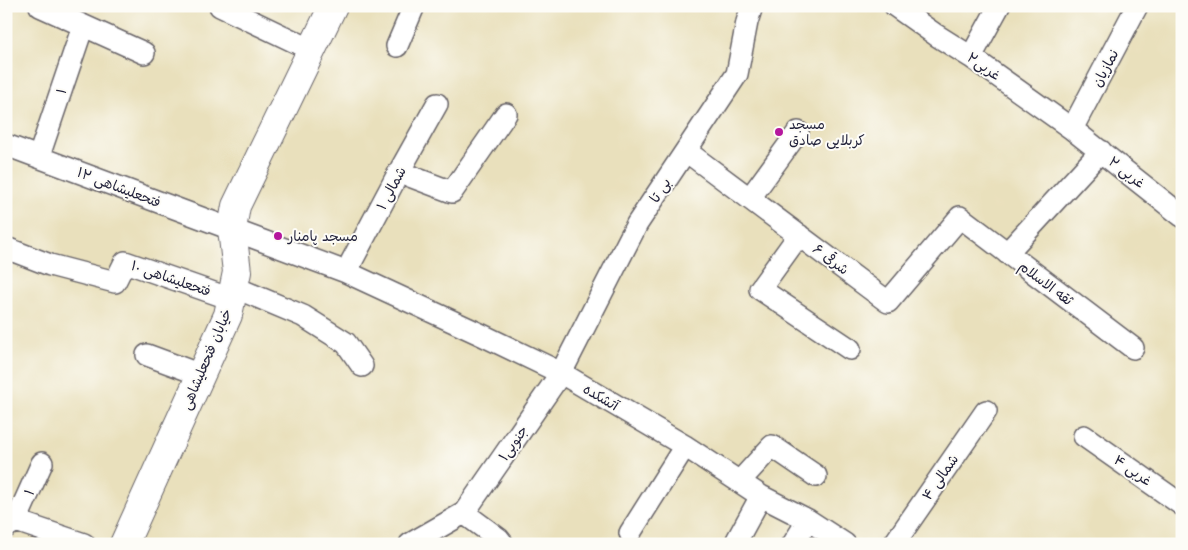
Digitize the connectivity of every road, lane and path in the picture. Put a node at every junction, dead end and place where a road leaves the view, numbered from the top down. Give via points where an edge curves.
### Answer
1 (40, 6) edge
2 (220, 6) edge
3 (333, 6) edge
4 (414, 6) edge
5 (752, 6) edge
6 (895, 6) edge
7 (999, 6) edge
8 (1137, 6) edge
9 (84, 26) junction
10 (397, 46) dead end
11 (312, 50) junction
12 (144, 53) dead end
13 (972, 57) junction
14 (437, 104) dead end
15 (506, 114) dead end
16 (1072, 129) junction
17 (798, 132) dead end
18 (6, 145) edge
19 (686, 150) junction
20 (1101, 152) junction
21 (40, 156) junction
22 (399, 172) junction
23 (750, 198) junction
24 (1182, 216) edge
25 (960, 217) joint
26 (232, 229) junction
27 (798, 235) junction
28 (6, 248) edge
29 (1007, 253) junction
30 (346, 272) junction
31 (233, 293) junction
32 (1133, 348) dead end
33 (850, 349) dead end
34 (147, 355) dead end
35 (362, 366) dead end
36 (561, 372) junction
37 (201, 375) junction
38 (986, 411) dead end
39 (1084, 436) dead end
40 (685, 446) junction
41 (42, 463) dead end
42 (816, 476) dead end
43 (740, 481) junction
44 (761, 496) junction
45 (1182, 505) edge
46 (464, 513) junction
47 (808, 520) junction
48 (11, 524) edge
49 (630, 533) dead end
50 (737, 540) dead end
51 (84, 544) edge
52 (124, 544) edge
53 (410, 544) edge
54 (503, 544) edge
55 (793, 544) edge
56 (845, 544) edge
57 (894, 544) edge

1 - 9 street
2 - 11 street
3 - 11 street, خیابان فتحعلیشاهی
4 - 10 street
5 - 19 street, بی تا via 737,74
6 - 13 street, غربی۲
7 - 13 street
8 - 16 street, نمازیان
9 - 12 street
9 - 21 street, ۱
11 - 26 street, خیابان فتحعلیشاهی via 236,206
13 - 16 street, غربی۲
14 - 22 street, ۱ شمالی
15 - 22 street via 452,192
16 - 20 street, ۲ غربی
17 - 23 street
18 - 21 street, فتحعلیشاهی ۱۲
19 - 23 street, ۶ شرقی
19 - 36 street, بی تا via 638,224
20 - 24 street, ۲ غربی
20 - 29 street
21 - 26 street, فتحعلیشاهی ۱۲
22 - 30 street, ۱ شمالی
23 - 27 street, ۶ شرقی
25 - 27 street, ۶ شرقی via 888,302
25 - 29 street, ثقه الاسلام
26 - 30 street, فتحعلیشاهی ۱۲
26 - 31 street, خیابان فتحعلیشاهی via 237,272
27 - 33 street via 760,289
28 - 31 street, فتحعلیشاهی ۱۰ via 50,265 115,282 125,262
29 - 32 street, ثقه الاسلام
30 - 36 street, آتشکده
31 - 35 street via 303,316 346,343
31 - 37 street, خیابان فتحعلیشاهی via 228,315
34 - 37 street
36 - 40 street, آتشکده
36 - 46 street, جنوبی۱
37 - 52 street, خیابان فتحعلیشاهی
38 - 57 street, ۴ شمالی
39 - 45 street, ۴ غربی
40 - 43 street, آتشکده
40 - 49 street
41 - 48 street, ۱
42 - 43 street via 772,446
43 - 44 street, آتشکده
44 - 47 street, آتشکده
44 - 50 street
46 - 53 street
46 - 54 street
47 - 55 street
47 - 56 street, آتشکده
48 - 51 street

